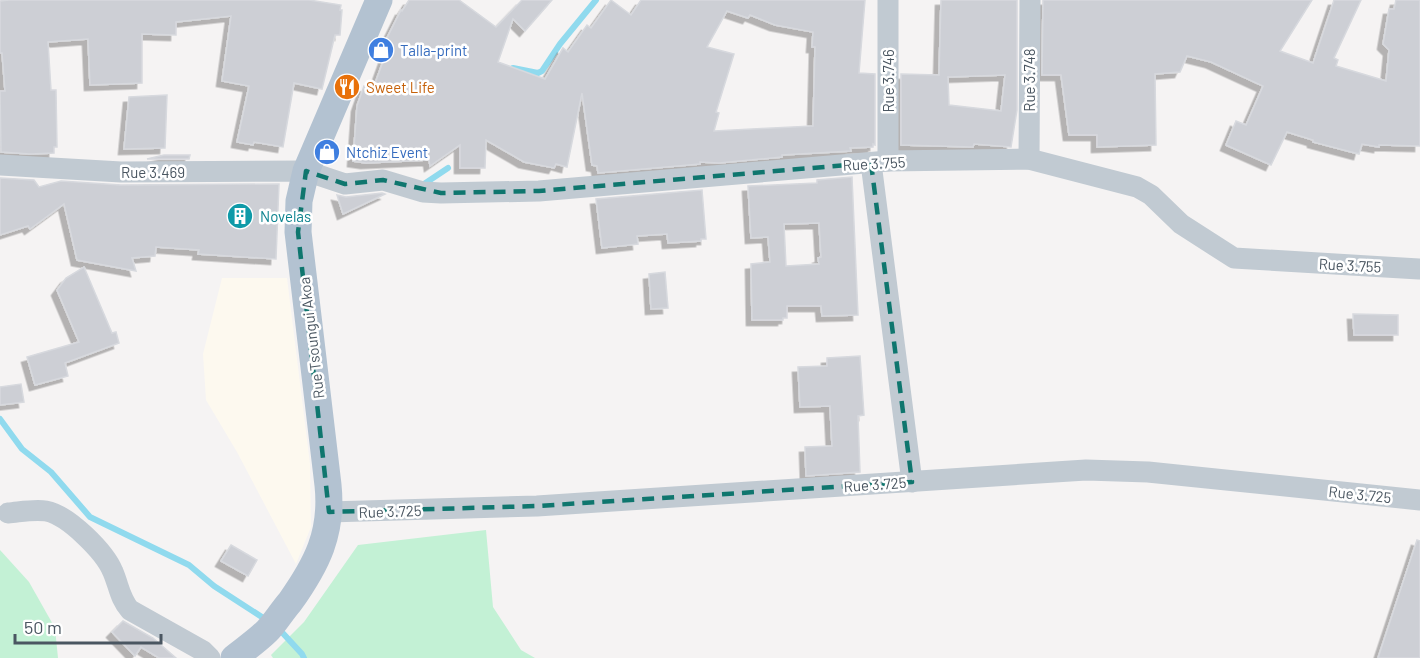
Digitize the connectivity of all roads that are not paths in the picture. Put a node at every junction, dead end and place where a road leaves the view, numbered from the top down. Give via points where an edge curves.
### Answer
1 (380, 0) edge
2 (888, 0) edge
3 (1030, 0) edge
4 (1029, 159) junction
5 (880, 162) junction
6 (0, 165) edge
7 (306, 171) junction
8 (1419, 269) edge
9 (912, 482) junction
10 (1420, 500) edge
11 (329, 512) junction
12 (8, 513) dead end
13 (210, 658) edge
14 (234, 658) edge

1 - 7 main road, Rue Tsoungui Akoa
2 - 5 street, Rue 3.746
3 - 4 street, Rue 3.748
4 - 5 street, Rue 3.755
4 - 8 street, Rue 3.755 via 1137,187 1181,224 1234,258
5 - 7 street, Rue 3.755 via 539,191 441,193 383,180 345,184
5 - 9 street, Rue 3.746
6 - 7 street, Rue 3.469 via 121,172
7 - 11 main road, Rue Tsoungui Akoa via 299,201 298,232
9 - 10 street, Rue 3.725 via 1086,470 1148,472
9 - 11 street, Rue 3.725 via 537,507
11 - 14 main road, Rue Tsoungui Akoa via 319,555 305,580 268,630
12 - 13 street via 45,511 62,517 104,556 123,603 130,610

